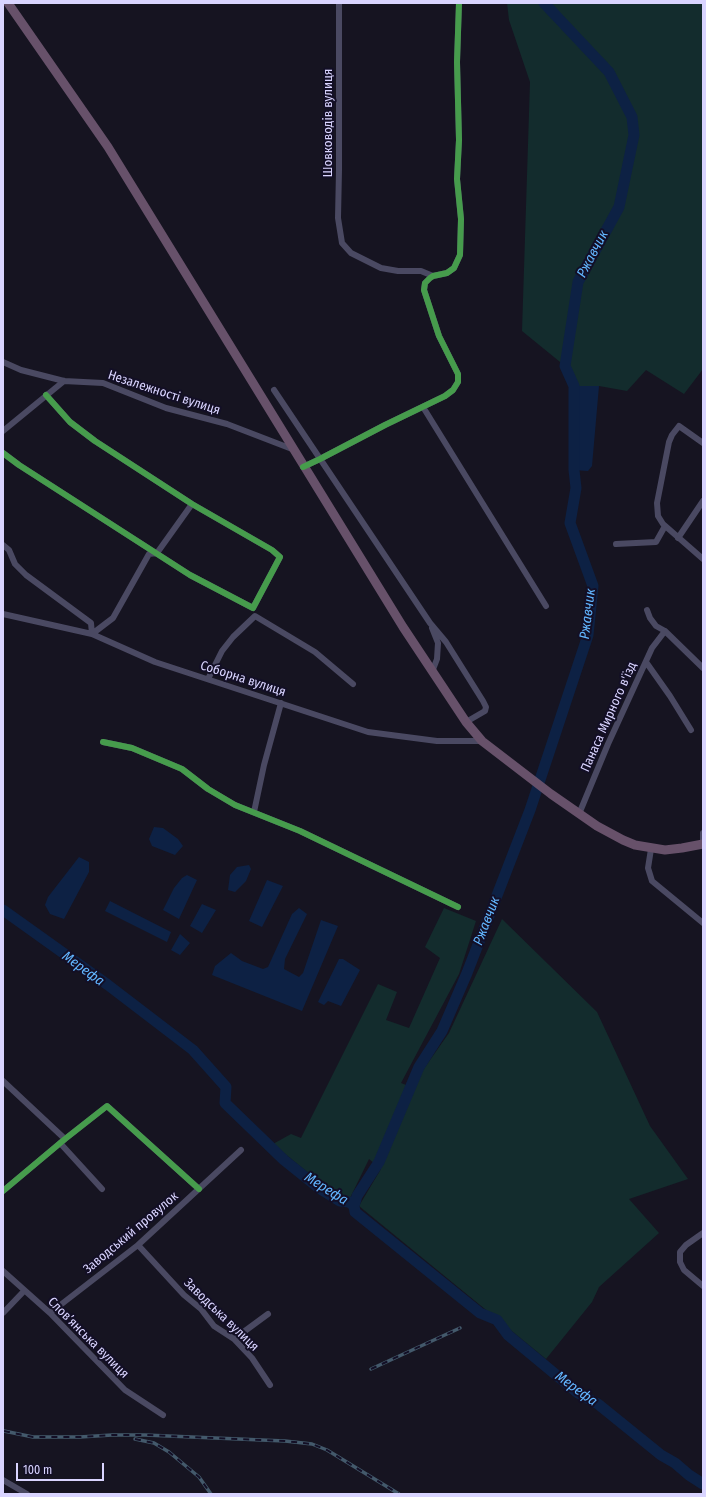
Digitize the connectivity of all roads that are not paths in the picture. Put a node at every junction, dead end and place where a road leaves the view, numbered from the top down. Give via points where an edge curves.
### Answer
1 (8, 3) edge
2 (339, 3) edge
3 (459, 3) edge
4 (421, 271) junction
5 (433, 276) junction
6 (425, 283) junction
7 (3, 362) edge
8 (64, 381) junction
9 (274, 390) dead end
10 (46, 395) junction
11 (423, 407) junction
12 (3, 430) edge
13 (703, 443) edge
14 (292, 448) junction
15 (3, 453) edge
16 (320, 459) junction
17 (303, 466) junction
18 (703, 501) edge
19 (192, 504) junction
20 (665, 526) junction
21 (678, 538) junction
22 (616, 544) dead end
23 (3, 545) edge
24 (157, 553) junction
25 (703, 559) edge
26 (546, 606) dead end
27 (253, 608) junction
28 (647, 610) dead end
29 (3, 614) edge
30 (256, 616) junction
31 (430, 622) junction
32 (664, 631) junction
33 (92, 634) junction
34 (646, 662) junction
35 (703, 668) edge
36 (432, 672) junction
37 (208, 680) junction
38 (353, 684) dead end
39 (281, 703) junction
40 (466, 722) junction
41 (690, 730) dead end
42 (482, 741) junction
43 (103, 742) dead end
44 (254, 812) junction
45 (579, 814) junction
46 (703, 833) edge
47 (703, 844) edge
48 (652, 848) junction
49 (458, 907) dead end
50 (703, 923) edge
51 (3, 1081) edge
52 (63, 1141) junction
53 (241, 1150) dead end
54 (102, 1189) dead end
55 (199, 1190) junction
56 (3, 1191) edge
57 (703, 1233) edge
58 (138, 1245) junction
59 (3, 1271) edge
60 (703, 1286) edge
61 (24, 1291) junction
62 (3, 1313) edge
63 (50, 1313) junction
64 (268, 1314) dead end
65 (234, 1339) junction
66 (270, 1385) dead end
67 (163, 1415) dead end
68 (3, 1480) edge
69 (27, 1494) edge

1 - 14 highway via 108,147
2 - 4 street, Шовководів вулиця via 338,218 342,243 351,253 380,268
3 - 5 street via 457,179 461,219 460,255 451,271
4 - 5 street
4 - 6 street
5 - 6 street
6 - 11 street via 424,293 439,336 458,374 458,382 445,396
7 - 8 street, Незалежності вулиця via 21,370
8 - 10 street
8 - 14 street, Незалежності вулиця via 103,383 166,408 227,424
9 - 16 street
10 - 12 street
10 - 19 street via 70,422 95,441
11 - 16 street
11 - 26 street
13 - 20 street via 679,426 669,442 657,503 658,516
14 - 17 highway
15 - 24 street
16 - 17 street
16 - 31 street
17 - 36 highway
18 - 21 street
19 - 24 street
19 - 27 street via 280,557
20 - 21 street
20 - 22 street via 656,542
21 - 25 street
23 - 33 street via 26,575 91,623
24 - 27 street via 190,575
24 - 33 street via 149,554 114,618
27 - 30 street
28 - 32 street via 656,626
29 - 33 street, Соборна вулиця
30 - 37 street via 222,651
30 - 38 street via 316,652
31 - 36 street via 438,644
31 - 40 street via 446,642 486,707 485,711
32 - 34 street, Панаса Мирного в'їзд
32 - 35 street
33 - 37 street, Соборна вулиця via 155,662
34 - 41 street
34 - 45 street, Панаса Мирного в'їзд
36 - 40 highway
37 - 39 street, Соборна вулиця
39 - 42 street, Соборна вулиця via 368,732 437,741
39 - 44 street
40 - 42 highway
42 - 45 highway
43 - 44 street via 132,748 182,769 208,789 235,805
44 - 49 street via 300,831
45 - 48 highway via 623,840
46 - 47 street
47 - 48 highway via 665,850
48 - 50 street via 648,868 652,881
51 - 52 street
52 - 54 street
52 - 55 street via 107,1106
52 - 56 street
53 - 55 street, Заводський провулок
55 - 58 street, Заводський провулок
57 - 60 street via 680,1252 680,1262 684,1270
58 - 63 street, Заводський провулок
58 - 65 street, Заводська вулиця via 184,1295 201,1309 214,1326
59 - 61 street, Слов’янська вулиця
61 - 62 street
61 - 63 street, Слов’янська вулиця
63 - 67 street, Слов’янська вулиця via 125,1390
64 - 65 street
65 - 66 street, Заводська вулиця via 252,1358
68 - 69 street

